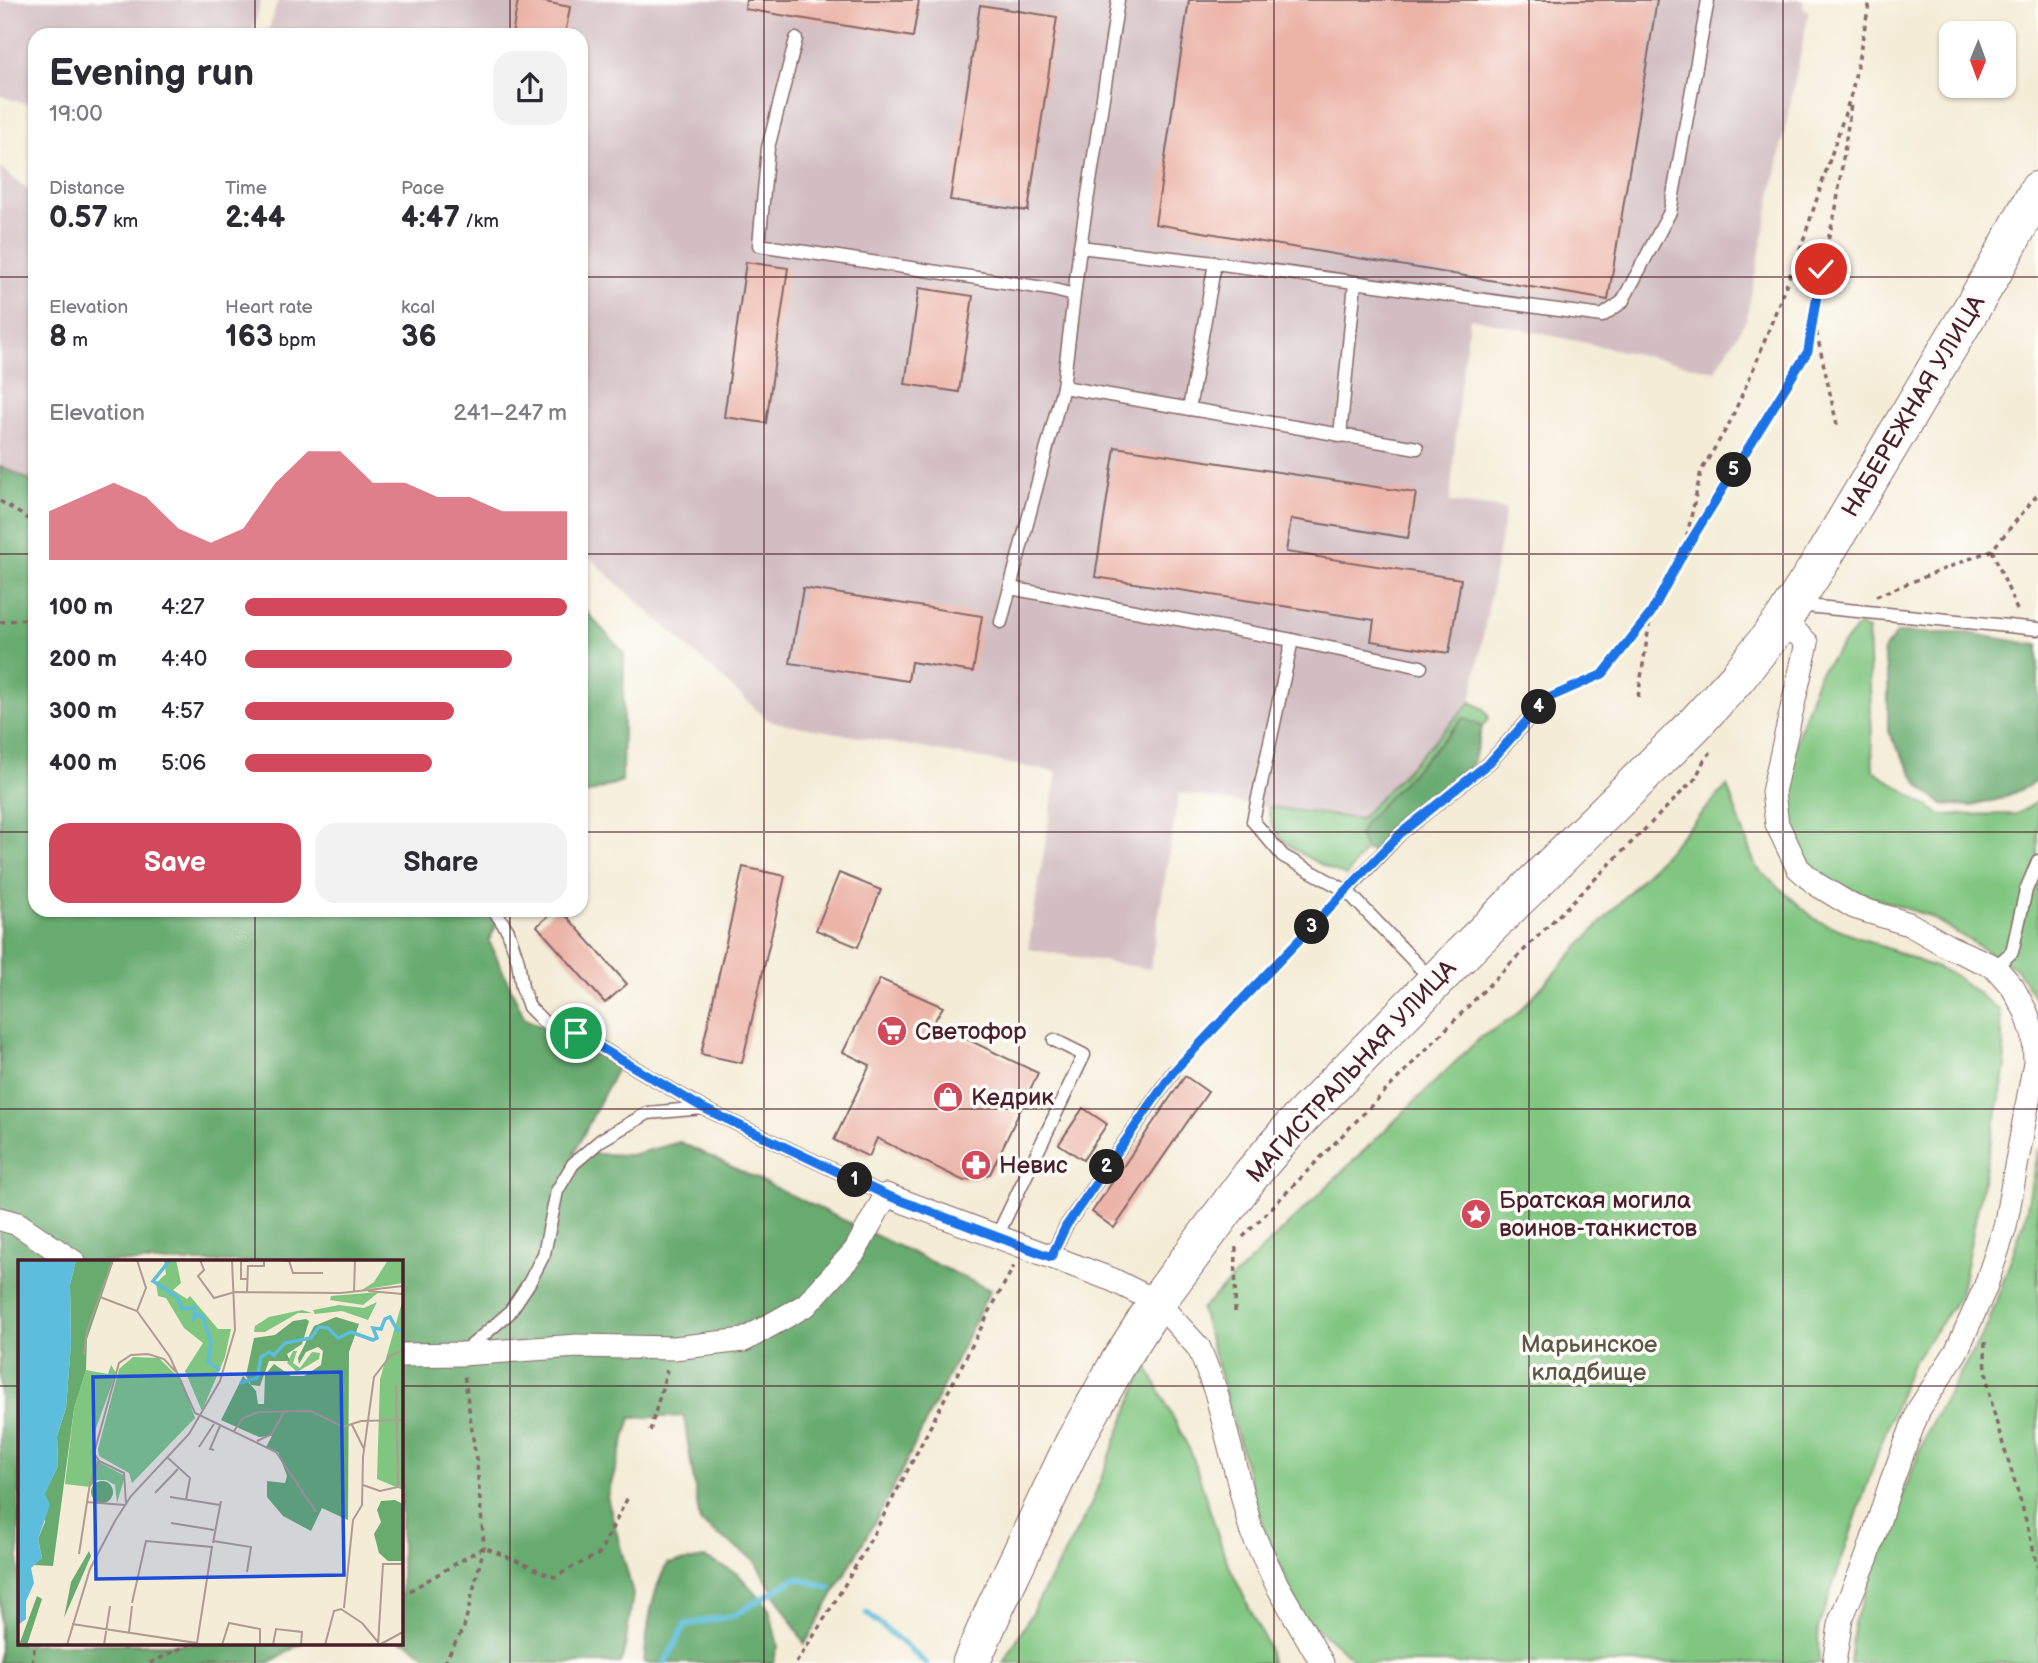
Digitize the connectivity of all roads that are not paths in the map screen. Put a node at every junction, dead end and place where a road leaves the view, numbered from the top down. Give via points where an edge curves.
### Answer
1 (1118, 0) edge
2 (1708, 0) edge
3 (796, 39) dead end
4 (2038, 190) edge
5 (1080, 247) junction
6 (1215, 262) junction
7 (1355, 283) junction
8 (1074, 295) junction
9 (1063, 387) junction
10 (1189, 409) junction
11 (1340, 436) junction
12 (1417, 448) dead end
13 (1010, 588) junction
14 (1788, 612) junction
15 (1001, 622) dead end
16 (2038, 629) edge
17 (1292, 640) junction
18 (1421, 667) dead end
19 (1546, 699) road end
20 (2038, 861) edge
21 (1347, 891) junction
22 (499, 917) edge
23 (1995, 967) junction
24 (1434, 982) junction
25 (1054, 1040) dead end
26 (1173, 1072) road end
27 (703, 1108) junction
28 (886, 1195) junction
29 (0, 1219) edge
30 (997, 1236) junction
31 (1051, 1257) junction
32 (71, 1260) edge
33 (1157, 1302) junction
34 (461, 1354) junction
35 (402, 1355) edge
36 (1308, 1638) junction
37 (971, 1663) edge
38 (1322, 1663) edge
39 (1329, 1663) edge
40 (1833, 1663) edge

1 - 5 lane
2 - 7 lane via 1670,212 1622,302 1602,316
3 - 8 lane via 768,148 759,245
4 - 14 main road, НАБЕРЕЖНАЯ УЛИЦА
5 - 6 lane
5 - 8 lane
6 - 7 lane
6 - 10 lane
7 - 11 lane
8 - 9 lane
9 - 10 lane
9 - 13 lane
10 - 11 lane
11 - 12 lane
13 - 15 lane
13 - 17 lane
14 - 16 lane via 1840,610
14 - 23 street via 1807,643 1773,792 1777,824 1798,867 1854,907 1909,924
14 - 24 main road, МАГИСТРАЛЬНАЯ УЛИЦА via 1694,725
17 - 18 lane
17 - 21 lane via 1253,821 1283,856
19 - 21 lane via 1490,762 1401,833
20 - 23 lane via 2026,890 2012,952
21 - 24 lane
22 - 27 lane via 518,961 528,1007 544,1022 576,1033
23 - 40 street via 2013,988 2034,1036 2035,1062 2005,1227 1985,1288 1956,1352 1919,1409 1841,1619
24 - 33 main road, МАГИСТРАЛЬНАЯ УЛИЦА via 1291,1128
25 - 30 lane via 1084,1055
26 - 31 lane via 1066,1226
27 - 28 lane
27 - 34 lane via 648,1113 601,1140 573,1164 557,1191 544,1254 529,1283 509,1312
28 - 30 street
28 - 34 street via 855,1251 806,1305 744,1340 674,1348 578,1346
29 - 32 street via 18,1224
30 - 31 street
31 - 33 street
33 - 36 street via 1199,1348 1216,1392 1251,1530
33 - 37 main road, МАГИСТРАЛЬНАЯ УЛИЦА via 1074,1442
34 - 35 street
36 - 38 street
36 - 39 street

